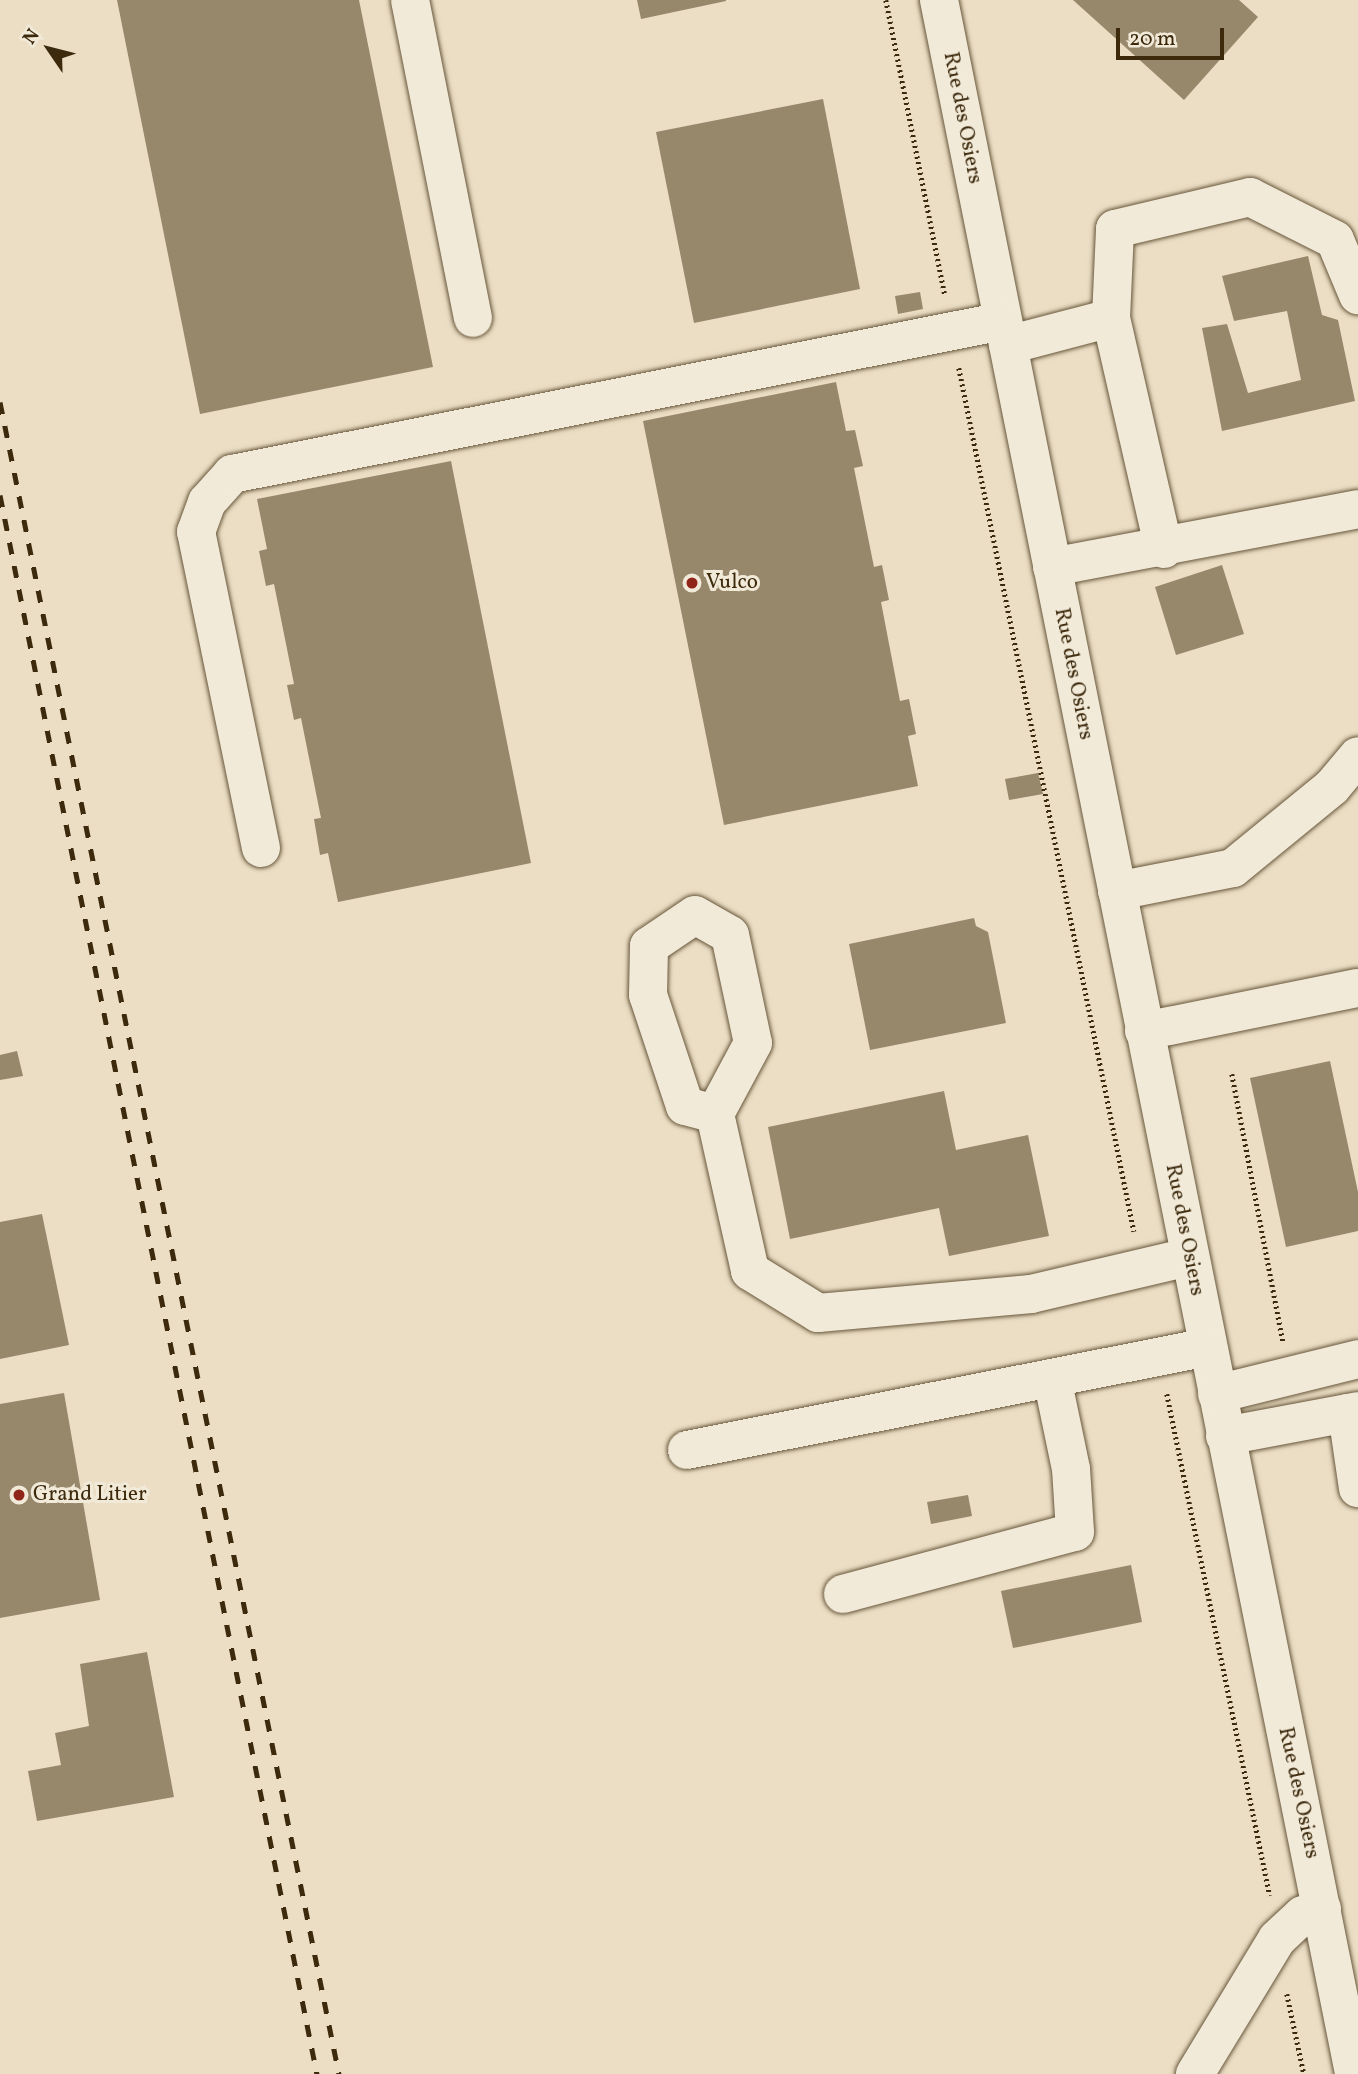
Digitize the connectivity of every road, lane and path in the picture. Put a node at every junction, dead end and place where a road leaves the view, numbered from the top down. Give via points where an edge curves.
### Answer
1 (410, 0) edge
2 (886, 0) edge
3 (939, 0) edge
4 (1358, 295) edge
5 (473, 318) dead end
6 (1111, 318) junction
7 (952, 333) junction
8 (1005, 333) junction
9 (1358, 509) edge
10 (1164, 549) junction
11 (1052, 567) junction
12 (1358, 756) edge
13 (261, 848) dead end
14 (1116, 891) junction
15 (1358, 988) edge
16 (1144, 1031) junction
17 (1232, 1074) dead end
18 (715, 1114) junction
19 (1189, 1257) junction
20 (1141, 1269) junction
21 (1208, 1347) junction
22 (1160, 1357) junction
23 (1358, 1359) edge
24 (1298, 1374) junction
25 (1052, 1378) junction
26 (1217, 1394) junction
27 (1352, 1412) edge
28 (1225, 1436) junction
29 (687, 1450) dead end
30 (1358, 1488) edge
31 (843, 1594) dead end
32 (1322, 1909) junction
33 (1277, 1939) junction
34 (1195, 2074) edge
35 (1304, 2074) edge
36 (1354, 2074) edge

1 - 5 street
2 - 7 path
3 - 8 street, Rue des Osiers
4 - 6 street via 1335,240 1250,197 1115,229
6 - 8 street
6 - 10 street
7 - 8 street
7 - 13 street via 232,474 207,502 196,532
7 - 20 path
8 - 11 street, Rue des Osiers
9 - 10 street
10 - 11 street
11 - 14 street, Rue des Osiers
12 - 14 street via 1332,787 1233,868
14 - 16 street, Rue des Osiers
15 - 16 street
16 - 19 street, Rue des Osiers
17 - 24 path via 1284,1346 1295,1346
18 - 18 street via 753,1043 730,935 695,915 649,946 648,995 685,1106
18 - 20 street via 750,1272 818,1313 1031,1294
19 - 20 street
19 - 21 street, Rue des Osiers
21 - 22 street
21 - 26 street, Rue des Osiers
22 - 25 street
22 - 33 path
23 - 24 street
24 - 26 street
25 - 29 street
25 - 31 street via 1071,1469 1074,1532
26 - 28 street, Rue des Osiers
27 - 28 street
27 - 30 street
28 - 32 street, Rue des Osiers
32 - 33 street via 1303,1915
32 - 36 street, Rue des Osiers
33 - 34 street
33 - 35 path

